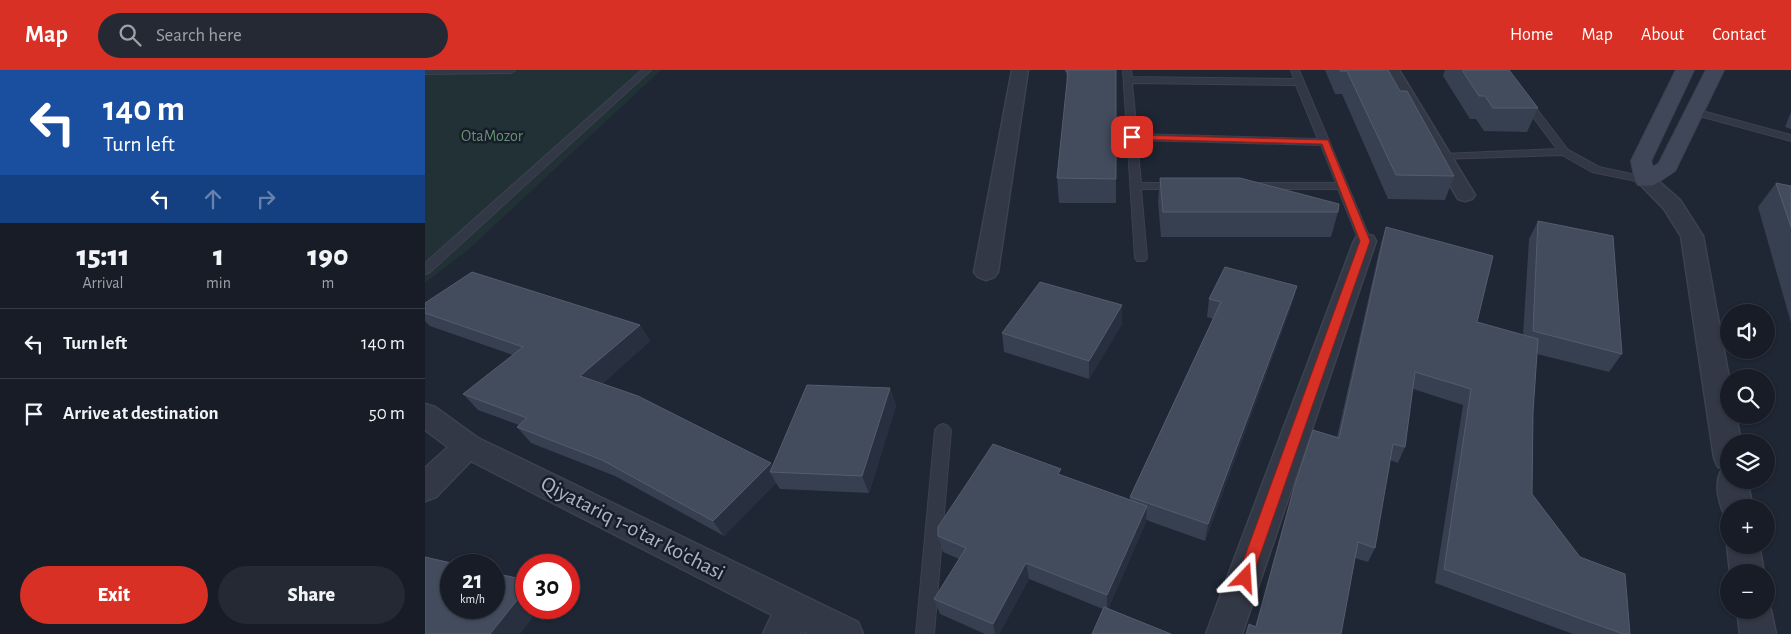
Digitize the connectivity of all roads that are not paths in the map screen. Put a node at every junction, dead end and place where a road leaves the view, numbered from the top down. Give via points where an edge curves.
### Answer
1 (510, 70) edge
2 (647, 70) edge
3 (1019, 70) edge
4 (1295, 70) edge
5 (1391, 70) edge
6 (1503, 70) edge
7 (1685, 70) edge
8 (1715, 70) edge
9 (425, 71) edge
10 (1127, 75) edge
11 (1300, 82) junction
12 (1695, 112) junction
13 (1132, 137) junction
14 (1791, 138) edge
15 (1325, 142) junction
16 (1564, 152) junction
17 (1443, 157) junction
18 (1646, 180) junction
19 (1135, 186) junction
20 (1185, 186) edge
21 (1244, 186) edge
22 (1343, 186) junction
23 (1465, 195) dead end
24 (1365, 241) joint
25 (1141, 258) dead end
26 (425, 270) edge
27 (987, 272) dead end
28 (425, 415) edge
29 (943, 430) dead end
30 (1725, 434) edge
31 (468, 446) junction
32 (425, 488) edge
33 (1755, 619) edge
34 (788, 622) edge
35 (845, 634) edge
36 (925, 634) edge
37 (1224, 634) edge
38 (1757, 634) edge

1 - 9 lane
2 - 26 lane
3 - 27 street
4 - 11 lane
5 - 17 street
6 - 16 lane
7 - 18 street via 1641,161
8 - 12 street
10 - 11 lane
10 - 13 lane
11 - 15 lane
12 - 14 lane
12 - 18 street via 1668,167
13 - 15 lane
13 - 19 lane
15 - 22 lane
16 - 17 lane
16 - 18 lane via 1596,170
17 - 23 street
18 - 30 street via 1672,205 1692,236
19 - 20 lane
19 - 25 lane
21 - 22 lane
22 - 24 lane
24 - 37 street
28 - 31 street, Qiyatariq 1-o'tar ko'chasi
29 - 36 lane
31 - 32 street
31 - 34 street, Qiyatariq 1-o'tar ko'chasi
33 - 38 street
34 - 35 street, Qiyatariq 1-o'tar ko'chasi

